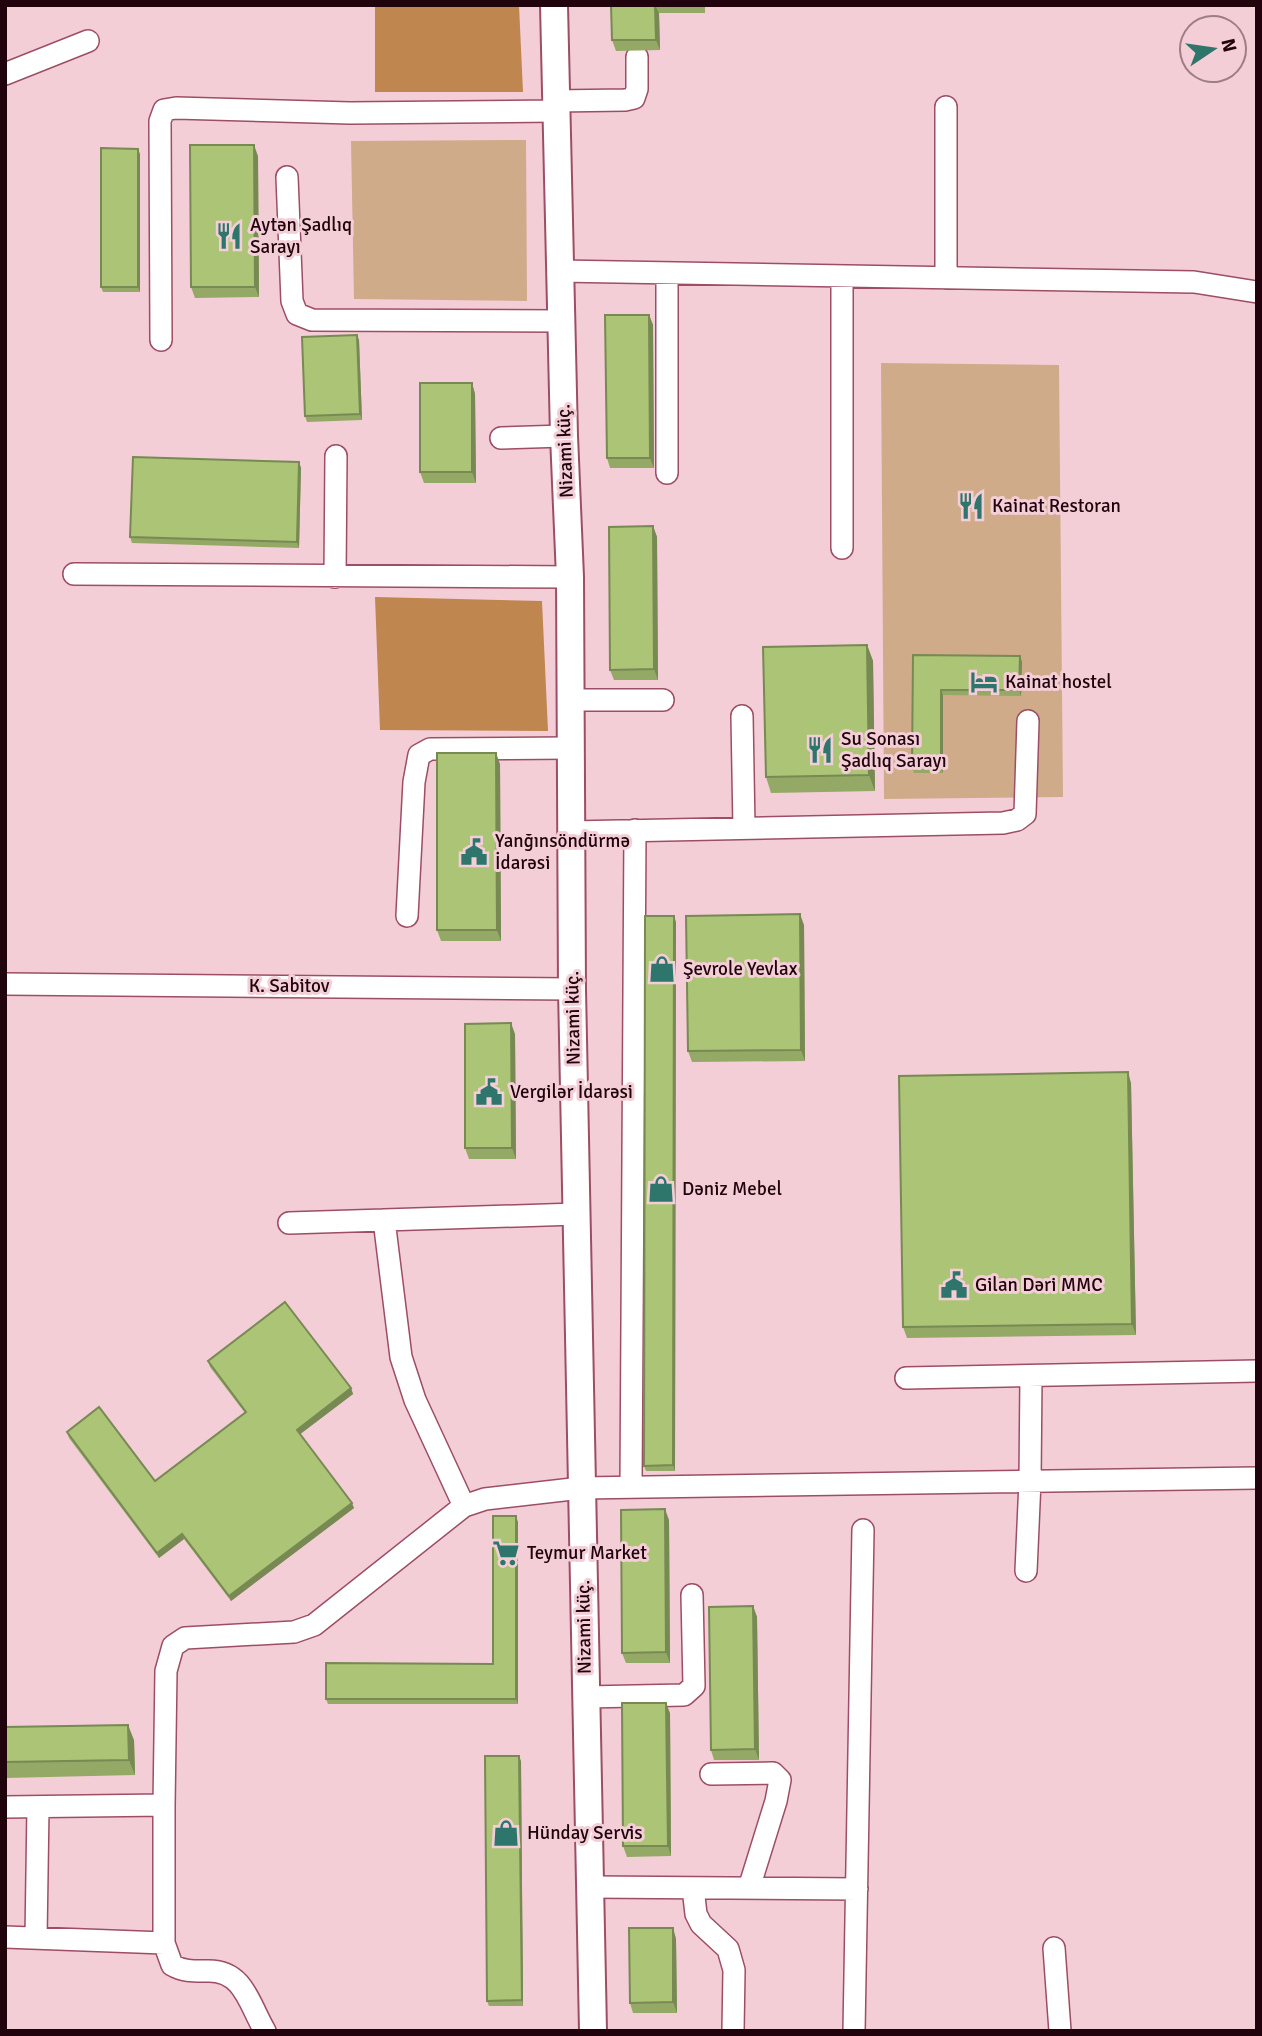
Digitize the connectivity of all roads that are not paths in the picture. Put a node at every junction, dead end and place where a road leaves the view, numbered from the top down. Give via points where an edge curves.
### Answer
1 (554, 5) edge
2 (88, 41) dead end
3 (637, 57) dead end
4 (5, 74) edge
5 (555, 106) junction
6 (946, 107) dead end
7 (287, 177) dead end
8 (559, 271) junction
9 (667, 273) junction
10 (842, 276) junction
11 (946, 278) junction
12 (1257, 292) edge
13 (561, 321) junction
14 (161, 340) dead end
15 (564, 436) junction
16 (501, 438) dead end
17 (336, 456) dead end
18 (667, 472) dead end
19 (842, 548) dead end
20 (74, 574) dead end
21 (335, 577) junction
22 (570, 577) junction
23 (571, 700) junction
24 (663, 700) dead end
25 (742, 716) dead end
26 (1028, 721) dead end
27 (571, 748) junction
28 (744, 828) junction
29 (635, 830) junction
30 (571, 832) junction
31 (407, 916) dead end
32 (5, 984) edge
33 (572, 989) junction
34 (576, 1214) junction
35 (384, 1220) junction
36 (289, 1223) dead end
37 (1257, 1371) edge
38 (1031, 1377) junction
39 (906, 1378) dead end
40 (1257, 1478) edge
41 (1030, 1482) junction
42 (631, 1487) junction
43 (581, 1488) junction
44 (464, 1506) junction
45 (863, 1530) dead end
46 (1026, 1571) dead end
47 (692, 1595) dead end
48 (586, 1697) junction
49 (711, 1774) dead end
50 (164, 1805) junction
51 (5, 1807) edge
52 (38, 1807) junction
53 (590, 1887) junction
54 (693, 1888) junction
55 (750, 1888) junction
56 (857, 1889) junction
57 (5, 1937) edge
58 (36, 1938) junction
59 (164, 1942) junction
60 (1054, 1948) dead end
61 (265, 2031) edge
62 (593, 2031) edge
63 (733, 2031) edge
64 (855, 2031) edge
65 (1060, 2031) edge

1 - 5 main road, Nizami küç.
2 - 4 street
3 - 5 street via 634,98
5 - 8 main road, Nizami küç.
5 - 14 street via 350,113 164,110 160,121
6 - 11 street
7 - 13 street via 292,301 298,314 312,320
8 - 9 street
8 - 13 main road, Nizami küç.
9 - 10 street
9 - 18 street
10 - 11 street
10 - 19 street
11 - 12 street via 1194,282
13 - 15 main road, Nizami küç.
15 - 16 street
15 - 22 main road, Nizami küç.
17 - 21 street
20 - 21 street
21 - 22 street
22 - 23 main road, Nizami küç.
23 - 24 street
23 - 27 main road, Nizami küç.
25 - 28 street
26 - 28 street via 1025,814 1017,820
27 - 30 main road, Nizami küç.
27 - 31 street via 430,749 419,755
28 - 29 street
29 - 30 street
29 - 42 street
30 - 33 main road, Nizami küç.
32 - 33 street, K. Sabitov
33 - 34 main road, Nizami küç.
34 - 35 street
34 - 43 main road, Nizami küç.
35 - 36 street
35 - 44 street via 401,1357 415,1400
37 - 38 street
38 - 39 street
38 - 41 street
40 - 41 street
41 - 42 street
41 - 46 street
42 - 43 street
43 - 44 street via 485,1499
43 - 48 main road, Nizami küç.
44 - 50 street via 314,1625 294,1632 185,1638 173,1646 166,1671
45 - 56 street
47 - 48 street via 694,1686 684,1695
48 - 53 main road, Nizami küç.
49 - 55 street via 773,1773 780,1780
50 - 52 street
50 - 59 street
51 - 52 street
52 - 58 street
53 - 54 street
53 - 62 main road, Nizami küç.
54 - 55 street
54 - 63 street via 701,1924 728,1949 734,1970
55 - 56 street
56 - 64 street
57 - 58 street
58 - 59 street
59 - 61 street via 172,1965 183,1971 222,1971 237,1979
60 - 65 street

